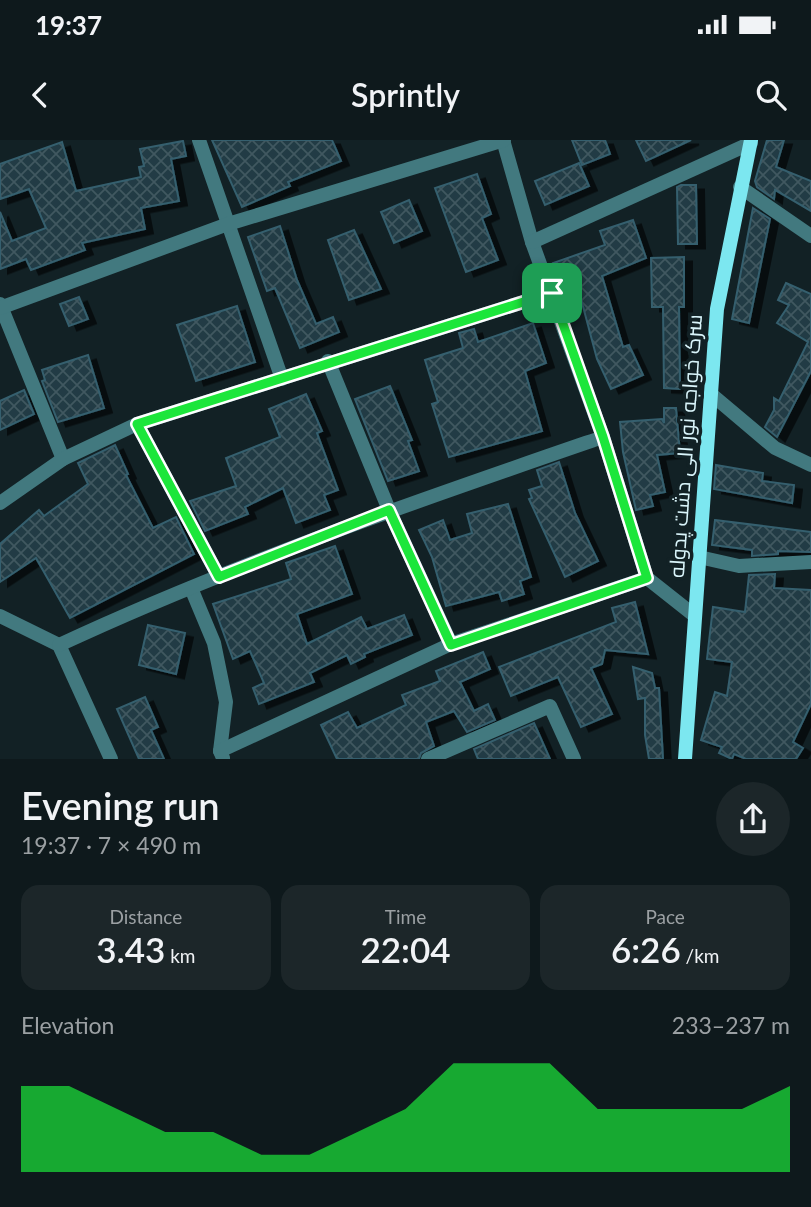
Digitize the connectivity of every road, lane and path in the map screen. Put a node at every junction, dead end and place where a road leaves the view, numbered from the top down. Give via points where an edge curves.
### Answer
1 (199, 140) edge
2 (503, 140) edge
3 (751, 141) edge
4 (740, 187) junction
5 (228, 224) junction
6 (811, 236) edge
7 (532, 242) junction
8 (552, 293) junction
9 (1, 306) edge
10 (328, 361) junction
11 (282, 379) junction
12 (711, 394) junction
13 (137, 424) junction
14 (603, 437) junction
15 (63, 459) junction
16 (811, 466) edge
17 (0, 503) edge
18 (389, 510) junction
19 (699, 557) junction
20 (811, 562) edge
21 (219, 577) junction
22 (647, 578) junction
23 (191, 588) junction
24 (0, 617) edge
25 (695, 617) junction
26 (59, 645) junction
27 (451, 645) junction
28 (222, 755) edge
29 (111, 759) edge
30 (428, 759) edge
31 (574, 759) edge
32 (685, 759) edge

1 - 5 street
2 - 5 street
2 - 7 street
3 - 4 main road, سرک خواجه نور الی دشت پدوله
3 - 7 street
4 - 6 street
4 - 12 main road, سرک خواجه نور الی دشت پدوله via 717,309
5 - 9 street
5 - 11 street
7 - 8 street
8 - 10 street
8 - 14 street
9 - 15 street
10 - 11 street
10 - 18 street
11 - 13 street
12 - 16 street via 775,448
12 - 19 main road, سرک خواجه نور الی دشت پدوله
13 - 15 street
13 - 21 street
14 - 18 street
14 - 22 street
15 - 17 street
18 - 21 street
18 - 27 street
19 - 20 street via 738,566
19 - 25 main road, سرک خواجه نور الی دشت پدوله
21 - 23 street
22 - 25 street
22 - 27 street
23 - 26 street
23 - 28 street via 214,643 226,702
24 - 26 street
25 - 32 main road, سرک خواجه نور الی دشت پدوله
26 - 29 street
27 - 28 street
30 - 31 street via 550,706

